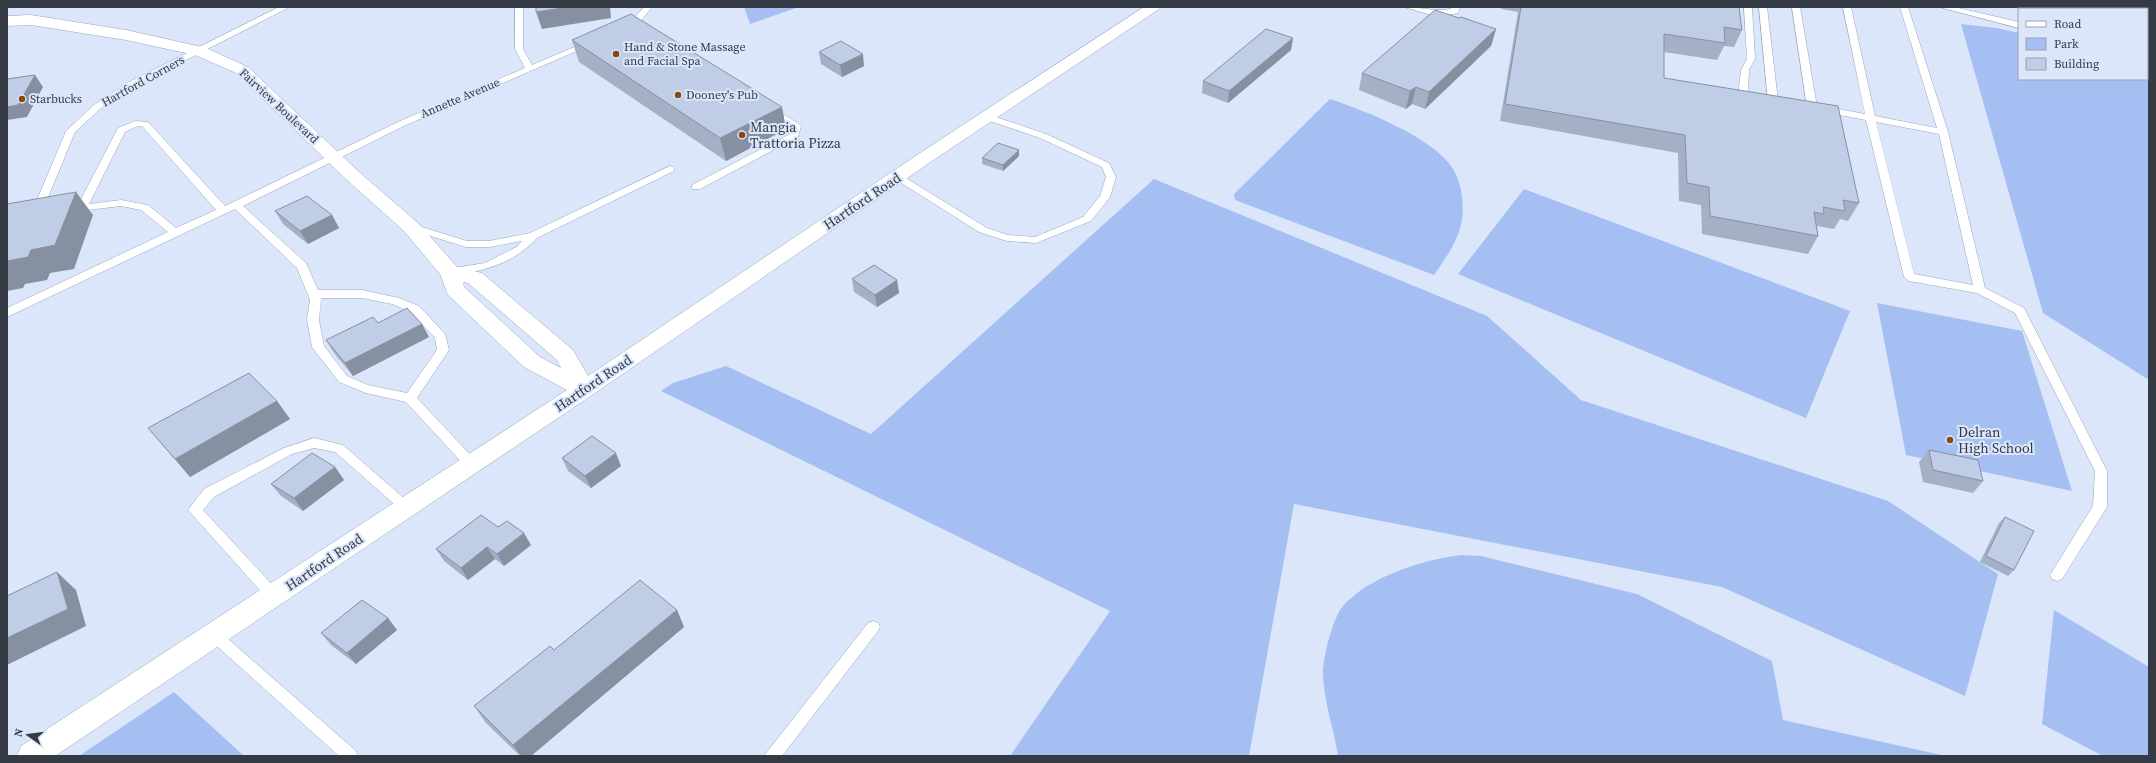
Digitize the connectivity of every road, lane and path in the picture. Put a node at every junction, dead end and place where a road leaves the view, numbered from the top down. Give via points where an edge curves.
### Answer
1 (286, 7) edge
2 (519, 7) edge
3 (648, 7) edge
4 (1154, 7) edge
5 (1408, 7) edge
6 (1456, 7) edge
7 (1748, 7) edge
8 (1763, 7) edge
9 (1796, 7) edge
10 (1847, 7) edge
11 (1904, 7) edge
12 (1942, 7) edge
13 (7, 21) edge
14 (2018, 25) edge
15 (60, 26) junction
16 (7, 31) edge
17 (618, 32) edge
18 (598, 40) edge
19 (200, 51) junction
20 (530, 69) junction
21 (1773, 101) junction
22 (1786, 103) edge
23 (764, 105) edge
24 (1799, 105) edge
25 (1812, 107) junction
26 (986, 117) junction
27 (1870, 118) junction
28 (1943, 132) junction
29 (333, 156) junction
30 (670, 169) dead end
31 (897, 177) junction
32 (696, 187) dead end
33 (236, 205) junction
34 (82, 207) junction
35 (223, 211) junction
36 (410, 227) junction
37 (175, 233) junction
38 (533, 236) junction
39 (450, 272) junction
40 (1980, 290) junction
41 (313, 294) junction
42 (7, 313) edge
43 (584, 390) junction
44 (410, 398) junction
45 (471, 464) junction
46 (407, 507) junction
47 (2057, 576) dead end
48 (273, 595) junction
49 (873, 627) dead end
50 (214, 634) junction
51 (31, 756) edge
52 (350, 756) edge
53 (772, 756) edge

1 - 19 lane, Hartford Corners
2 - 20 lane via 519,49
3 - 17 lane via 635,28
4 - 26 street, Hartford Road
5 - 6 lane via 1438,14 1455,11
7 - 21 lane via 1751,59 1745,70 1743,96
8 - 21 lane
9 - 25 lane
10 - 27 lane
11 - 28 lane
12 - 14 lane
13 - 15 street, Fairview Boulevard via 31,20
15 - 16 street, Fairview Boulevard
15 - 19 street, Fairview Boulevard via 126,35
18 - 20 lane, Annette Avenue
19 - 29 street, Fairview Boulevard via 242,70
19 - 34 lane, Hartford Corners via 130,86 97,107 70,131 32,216
20 - 29 lane, Annette Avenue
21 - 22 lane
23 - 32 lane via 796,126 795,135
24 - 25 lane
25 - 27 lane
26 - 31 street, Hartford Road
26 - 31 lane via 1043,136 1106,165 1111,177 1105,197 1087,219 1036,240 1007,238 983,230
27 - 28 lane
27 - 40 lane via 1909,277
28 - 40 lane
29 - 33 lane, Annette Avenue
29 - 36 street, Fairview Boulevard
30 - 38 lane
31 - 43 street, Hartford Road
33 - 35 lane, Annette Avenue
33 - 41 lane via 302,266
34 - 35 lane via 121,130 138,123 145,124
34 - 37 lane via 121,203 144,207
35 - 37 lane, Annette Avenue
36 - 38 lane via 466,244 489,244
36 - 39 street, Fairview Boulevard
37 - 42 lane, Annette Avenue
38 - 39 lane via 522,248 488,266
39 - 43 street, Fairview Boulevard via 455,290 532,362
40 - 47 lane via 2020,311 2101,471 2100,507
41 - 44 lane via 316,300 313,320 318,347 343,379 366,389
41 - 44 lane via 362,294 395,301 415,309 441,337 443,350
43 - 45 street, Hartford Road
44 - 45 lane
45 - 46 street, Hartford Road
46 - 48 street, Hartford Road
46 - 48 lane via 339,448 314,442 288,451 209,493 196,510
48 - 50 street, Hartford Road
49 - 53 lane
50 - 51 street, Hartford Road
50 - 52 lane

